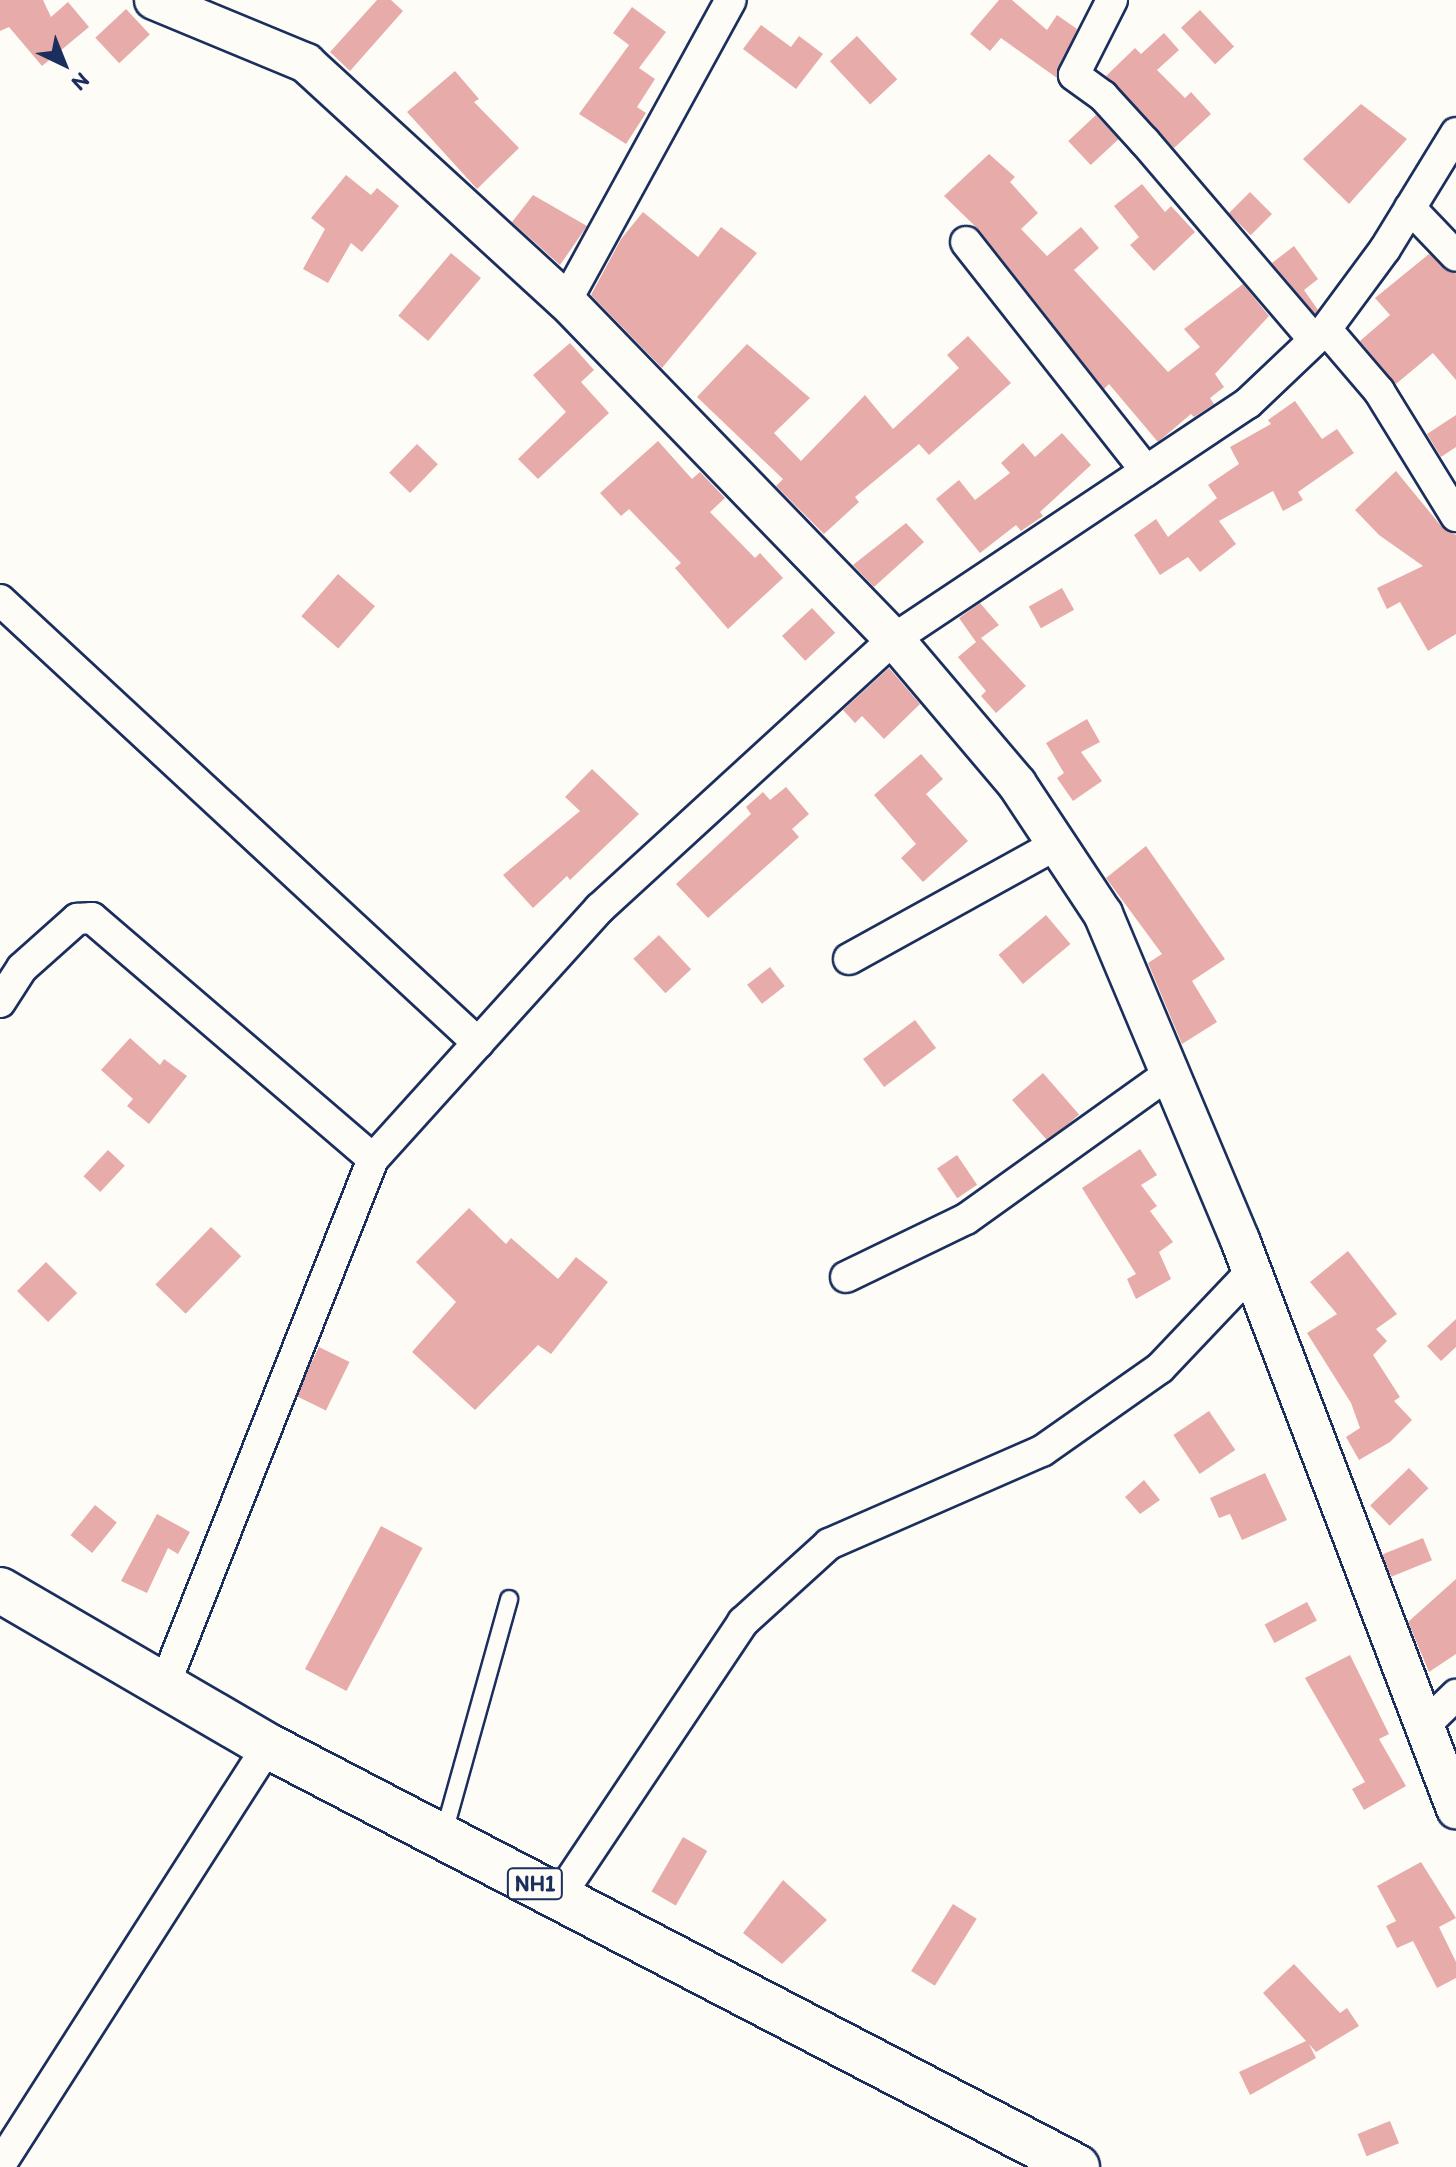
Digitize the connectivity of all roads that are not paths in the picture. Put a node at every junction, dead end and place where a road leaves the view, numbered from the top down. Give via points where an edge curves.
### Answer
1 (154, 0) edge
2 (731, 0) edge
3 (1112, 0) edge
4 (1456, 133) edge
5 (1410, 208) junction
6 (966, 242) dead end
7 (1456, 256) edge
8 (566, 301) junction
9 (1320, 334) junction
10 (1146, 471) junction
11 (1456, 516) edge
12 (0, 600) edge
13 (894, 639) junction
14 (1057, 844) junction
15 (849, 959) dead end
16 (0, 1002) edge
17 (478, 1043) junction
18 (1170, 1073) junction
19 (373, 1159) junction
20 (1252, 1271) junction
21 (846, 1277) dead end
22 (0, 1590) edge
23 (509, 1599) dead end
24 (163, 1689) junction
25 (1456, 1695) edge
26 (1424, 1726) junction
27 (268, 1746) junction
28 (1456, 1809) edge
29 (443, 1837) junction
30 (559, 1897) junction
31 (0, 2165) edge
32 (1077, 2167) edge

1 - 8 street via 306,63
2 - 8 street
3 - 9 street via 1074,75 1103,96
4 - 5 street
5 - 7 street
5 - 9 street
6 - 10 street
8 - 13 street
9 - 10 street via 1248,403
9 - 11 street via 1379,391
10 - 13 street
12 - 17 street
13 - 14 street via 1017,784
13 - 17 street via 600,908
14 - 15 street
14 - 18 street via 1103,914
16 - 19 street via 22,968 77,919 92,918
17 - 19 street
18 - 20 street
18 - 21 street via 966,1219
19 - 24 street
20 - 26 street
20 - 30 street via 1160,1368 1042,1451 829,1544 743,1622
22 - 24 highway, NH1
23 - 29 lane
24 - 27 highway, NH1
25 - 26 street
26 - 28 street
27 - 29 highway, NH1
27 - 31 street
29 - 30 highway, NH1
30 - 32 highway, NH1

